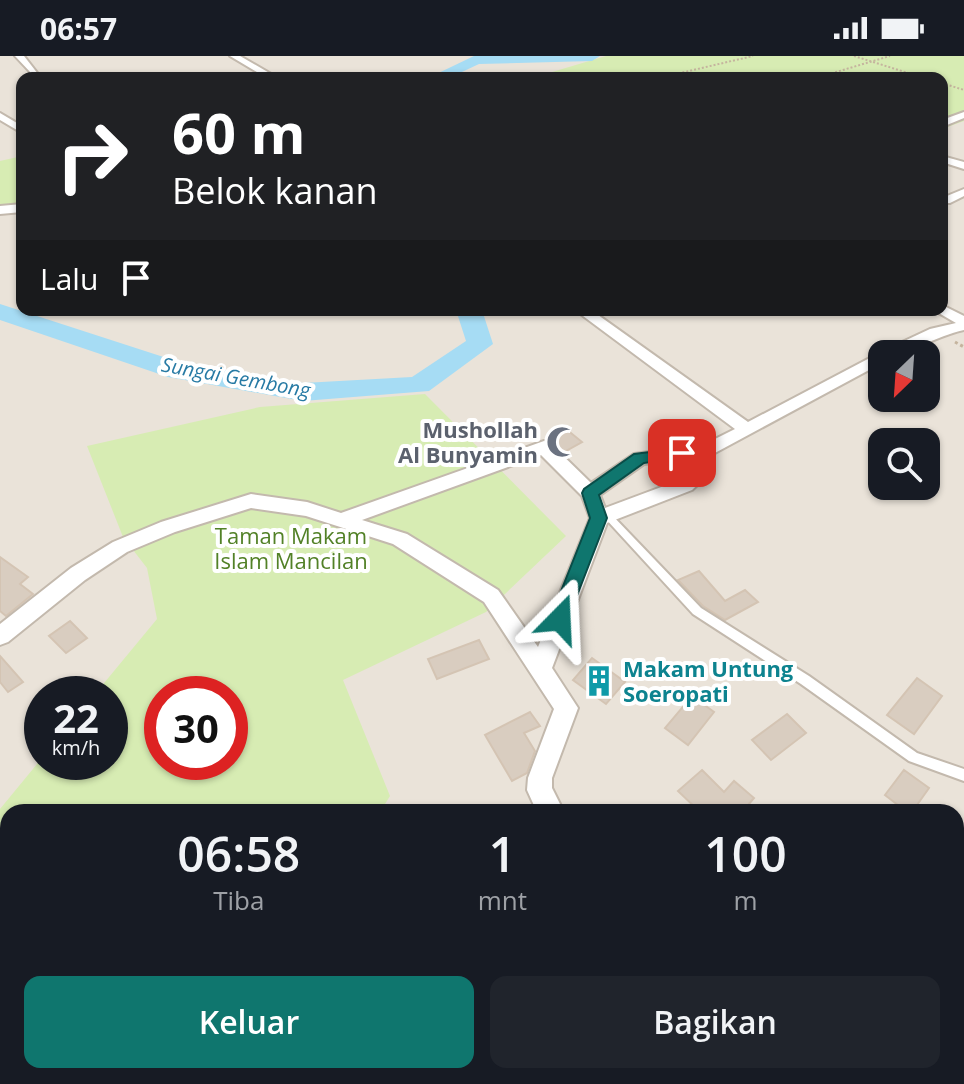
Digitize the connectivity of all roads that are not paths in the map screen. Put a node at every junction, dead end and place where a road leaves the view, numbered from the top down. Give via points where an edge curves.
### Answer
1 (19, 56) edge
2 (234, 56) edge
3 (257, 58) dead end
4 (244, 61) junction
5 (35, 72) dead end
6 (263, 72) edge
7 (590, 316) edge
8 (964, 324) edge
9 (918, 340) edge
10 (868, 365) edge
11 (747, 430) junction
12 (704, 451) junction
13 (590, 493) junction
14 (603, 516) junction
15 (341, 520) junction
16 (0, 636) edge
17 (540, 669) junction
18 (964, 775) edge
19 (547, 804) edge

1 - 5 street
2 - 4 street
3 - 4 street
4 - 6 street
7 - 11 street
8 - 9 street
10 - 11 street
11 - 12 street
12 - 13 street via 640,458
12 - 14 street via 704,470 686,485
13 - 14 street
13 - 15 street via 544,447
14 - 17 street
14 - 18 lane via 697,611 913,757
15 - 16 street via 251,501 168,527 120,547 78,574
15 - 17 street via 400,539 491,596
17 - 19 street via 566,708 540,778

